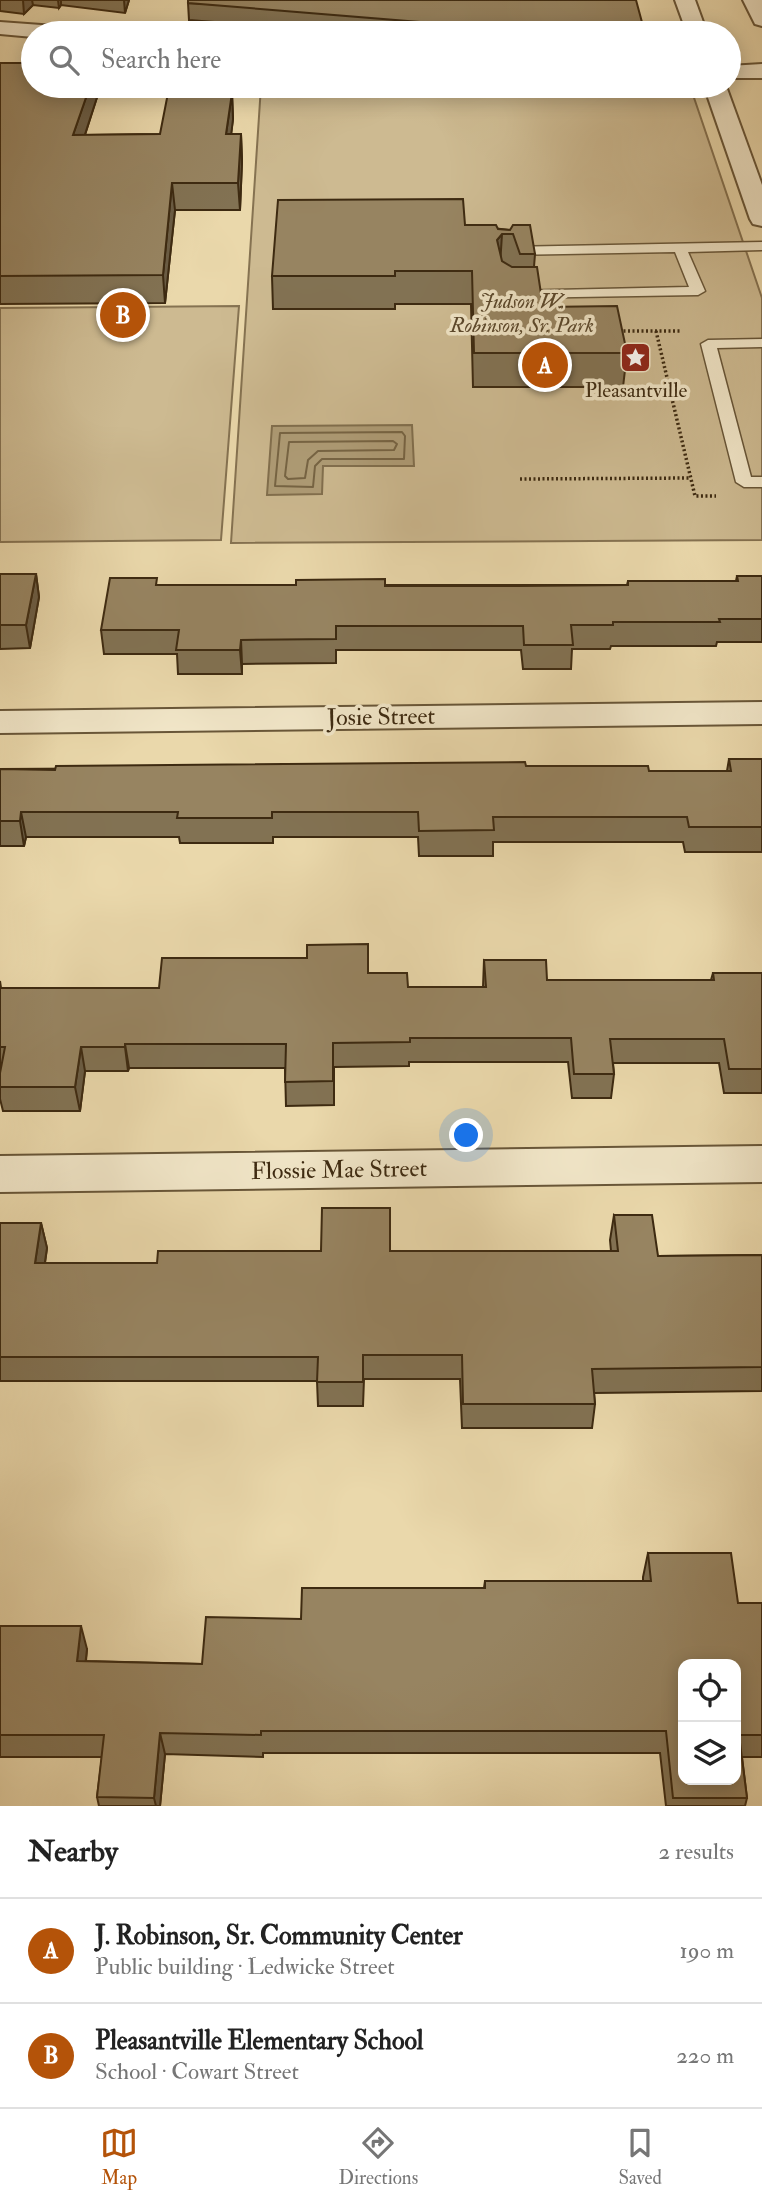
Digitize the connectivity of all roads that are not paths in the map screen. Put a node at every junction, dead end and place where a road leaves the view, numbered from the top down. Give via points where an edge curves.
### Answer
1 (685, 0) edge
2 (753, 0) edge
3 (762, 20) edge
4 (693, 21) edge
5 (0, 28) edge
6 (21, 30) edge
7 (762, 71) edge
8 (741, 72) edge
9 (719, 98) edge
10 (762, 219) edge
11 (762, 246) edge
12 (680, 248) junction
13 (503, 257) edge
14 (508, 283) edge
15 (762, 343) edge
16 (762, 482) edge
17 (762, 713) edge
18 (0, 722) edge
19 (762, 1164) edge
20 (0, 1174) edge

1 - 4 street
2 - 3 street
5 - 6 street
7 - 8 street
9 - 10 street
11 - 12 lane
12 - 13 lane via 502,251
12 - 14 lane via 698,291 510,294
15 - 16 lane via 708,344 744,482
17 - 18 street, Josie Street
19 - 20 street, Flossie Mae Street

